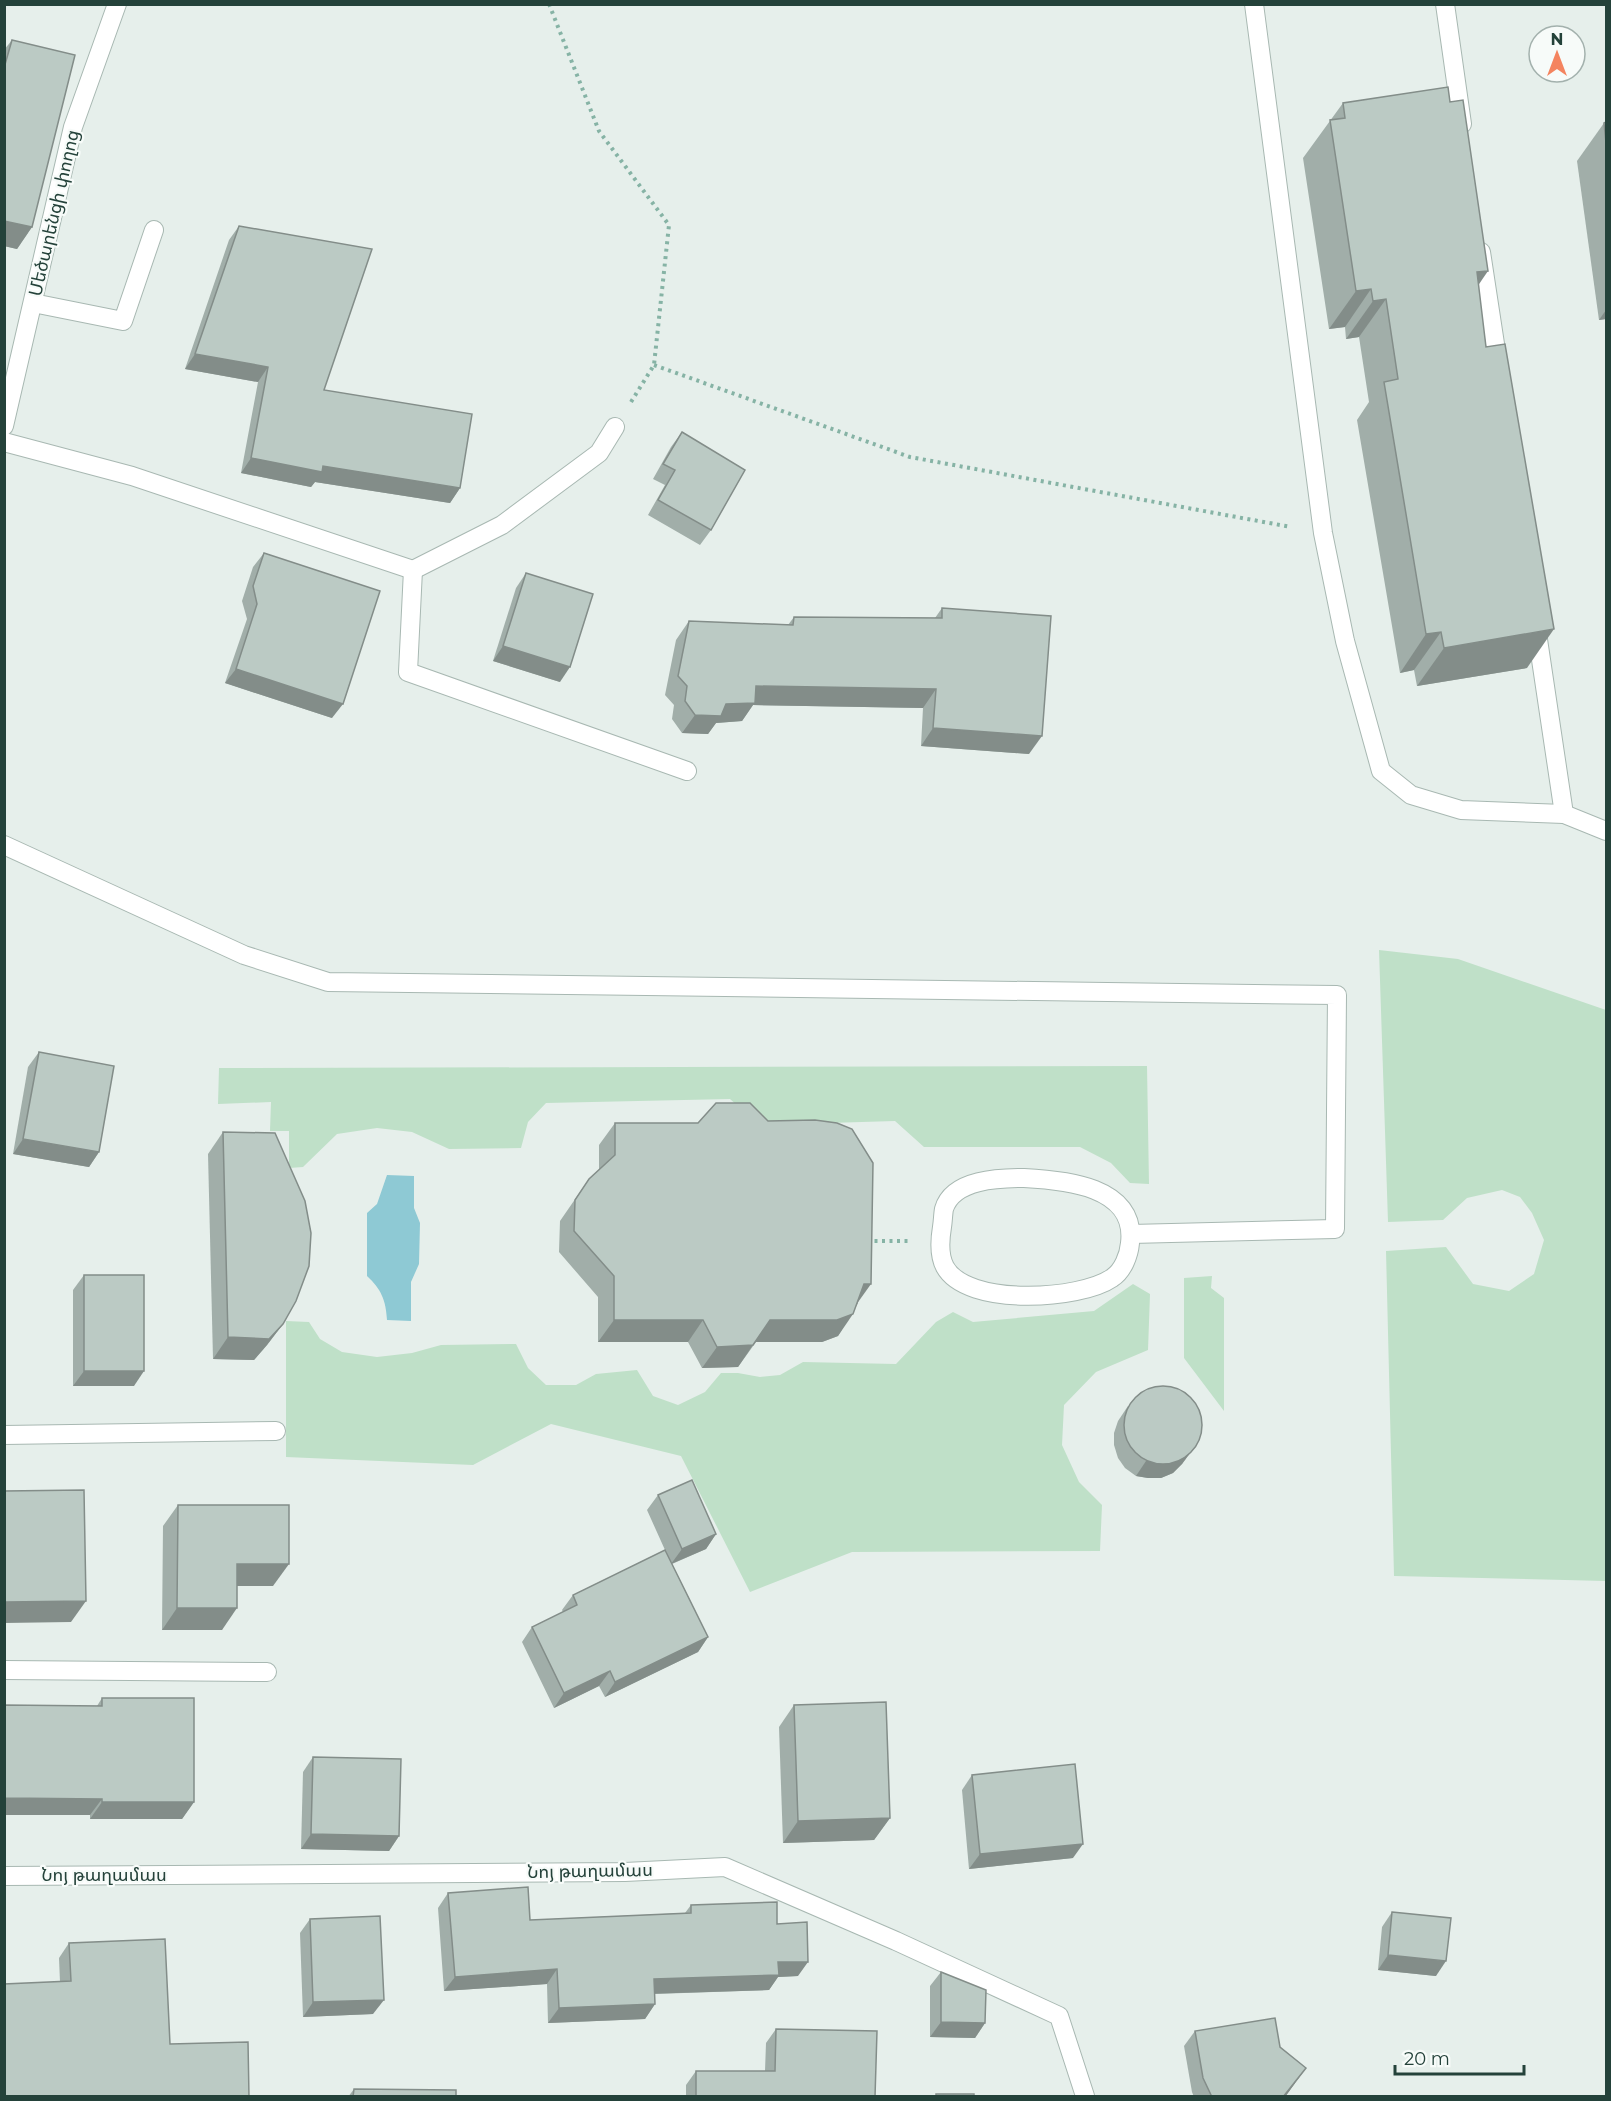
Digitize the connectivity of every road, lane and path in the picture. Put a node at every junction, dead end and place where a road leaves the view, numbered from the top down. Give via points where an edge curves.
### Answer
1 (117, 4) edge
2 (549, 4) edge
3 (1254, 4) edge
4 (1445, 4) edge
5 (1466, 145) edge
6 (154, 230) dead end
7 (1479, 239) edge
8 (33, 303) junction
9 (654, 365) junction
10 (1502, 392) edge
11 (4, 426) edge
12 (615, 426) joint
13 (4, 442) edge
14 (1323, 533) junction
15 (413, 570) junction
16 (1533, 603) edge
17 (687, 771) dead end
18 (1564, 814) junction
19 (1606, 831) edge
20 (4, 845) edge
21 (1131, 1234) junction
22 (909, 1241) dead end
23 (857, 1242) edge
24 (276, 1431) dead end
25 (4, 1435) edge
26 (4, 1670) edge
27 (267, 1672) dead end
28 (4, 1876) edge
29 (1085, 2097) edge

1 - 8 street, Մեծարենցի փողոց via 73,127
2 - 9 path via 599,131 669,225
3 - 14 street
4 - 5 street
6 - 8 street via 123,321
7 - 10 street
8 - 11 street, Մեծարենցի փողոց
9 - 12 path
9 - 14 path via 910,457
12 - 15 street via 600,453 502,525
13 - 15 street via 132,476
14 - 18 street via 1345,641 1381,771 1411,795 1461,810
15 - 17 street via 408,672
16 - 18 street
18 - 19 street
20 - 21 street via 244,955 328,982 1336,995 1335,1229
21 - 21 street via 1120,1206 1103,1193 1053,1179 995,1179 957,1191 945,1206 940,1240 945,1267 956,1280 973,1288 1001,1294 1063,1294 1093,1288 1114,1277 1125,1263
22 - 23 path
24 - 25 street
26 - 27 street
28 - 29 street, Նոյ թաղամաս via 625,1872 725,1867 1059,2016

